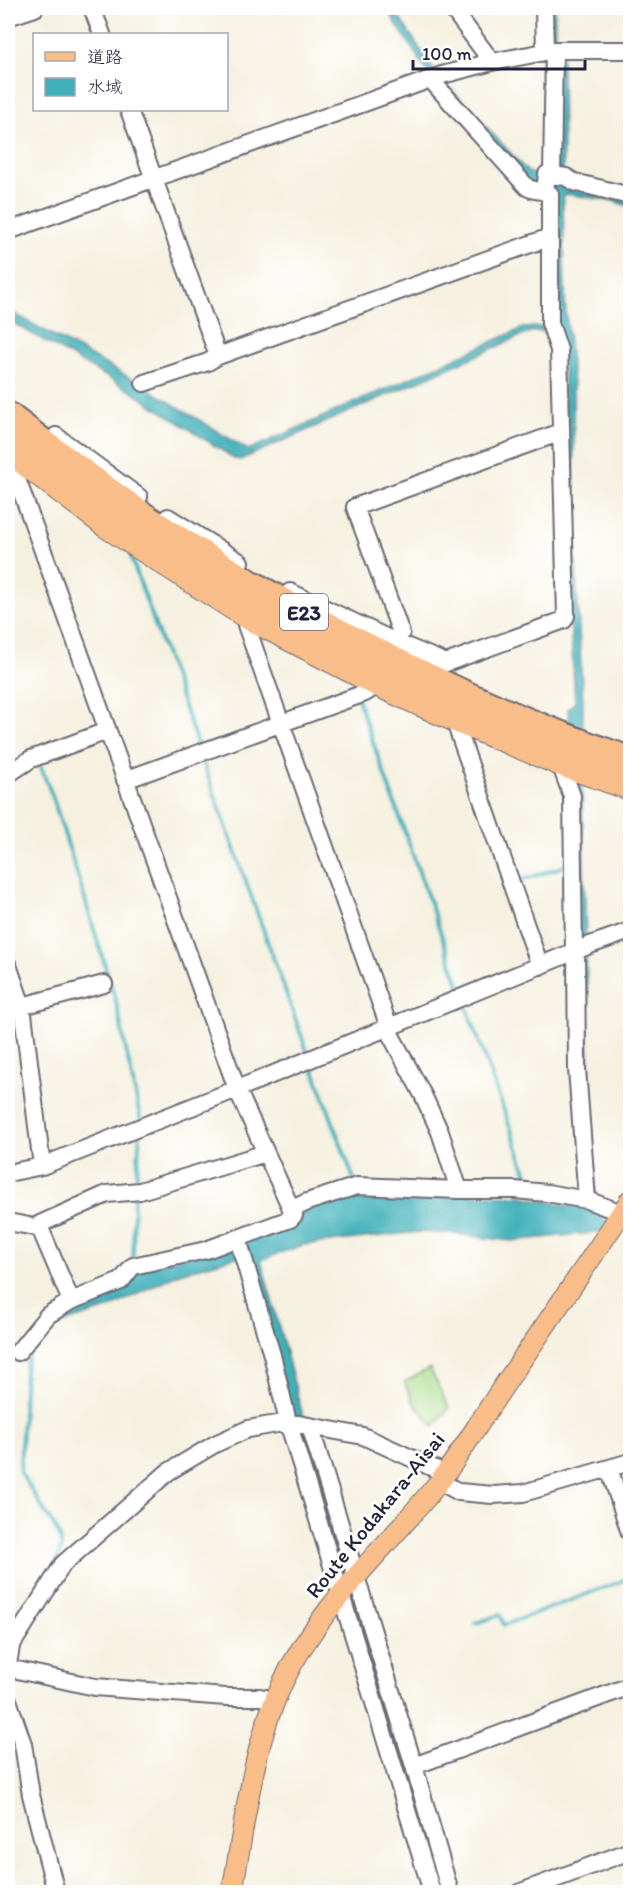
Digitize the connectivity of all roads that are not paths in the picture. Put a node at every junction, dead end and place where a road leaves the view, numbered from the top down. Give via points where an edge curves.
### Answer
1 (35, 8) edge
2 (92, 8) edge
3 (452, 8) edge
4 (544, 8) edge
5 (8, 17) edge
6 (102, 33) edge
7 (630, 50) edge
8 (554, 51) junction
9 (492, 62) junction
10 (436, 78) junction
11 (129, 111) edge
12 (154, 178) junction
13 (553, 180) junction
14 (630, 196) edge
15 (8, 231) edge
16 (550, 237) junction
17 (218, 356) junction
18 (144, 383) dead end
19 (8, 400) edge
20 (8, 413) edge
21 (561, 432) junction
22 (8, 434) edge
23 (8, 453) edge
24 (247, 619) junction
25 (396, 642) junction
26 (376, 686) junction
27 (455, 722) junction
28 (281, 724) junction
29 (107, 731) junction
30 (630, 758) edge
31 (562, 766) junction
32 (8, 774) edge
33 (630, 775) edge
34 (125, 780) junction
35 (630, 790) edge
36 (630, 931) edge
37 (580, 950) junction
38 (8, 964) edge
39 (540, 966) junction
40 (104, 984) dead end
41 (15, 1008) edge
42 (388, 1028) junction
43 (237, 1089) junction
44 (266, 1153) junction
45 (42, 1166) junction
46 (8, 1173) edge
47 (459, 1190) junction
48 (592, 1202) junction
49 (291, 1210) junction
50 (624, 1210) edge
51 (8, 1222) edge
52 (40, 1228) junction
53 (240, 1246) junction
54 (71, 1301) junction
55 (18, 1352) dead end
56 (299, 1424) junction
57 (630, 1462) edge
58 (609, 1468) junction
59 (442, 1477) junction
60 (630, 1533) edge
61 (348, 1587) junction
62 (8, 1666) edge
63 (630, 1686) edge
64 (8, 1700) edge
65 (275, 1700) junction
66 (414, 1766) junction
67 (630, 1851) edge
68 (56, 1893) edge
69 (232, 1893) edge
70 (432, 1893) edge
71 (450, 1893) edge
72 (521, 1893) edge

1 - 5 street
2 - 6 street
3 - 9 street
4 - 8 street
7 - 8 street
8 - 9 street
8 - 13 street
9 - 10 street
10 - 12 street
10 - 13 street via 528,187
11 - 12 street
12 - 15 street
12 - 17 street
13 - 14 street
13 - 16 street
16 - 17 street
16 - 21 street
17 - 18 street
19 - 25 street via 157,510 279,587
20 - 30 highway, E23 via 176,536 271,594 476,698
21 - 25 street via 355,507 401,633
21 - 25 street via 564,620 446,663
22 - 33 highway, E23 via 168,550 262,608 375,668 470,712
23 - 24 main road via 106,528
23 - 29 street
24 - 26 main road
24 - 28 street
26 - 27 main road
26 - 28 street
27 - 31 main road
27 - 39 street
28 - 34 street
28 - 42 street
29 - 32 street via 31,759
29 - 34 street
31 - 35 main road
31 - 37 street via 572,796
34 - 43 street
36 - 37 street
37 - 39 street
37 - 48 street via 577,1069
38 - 41 street
39 - 42 street
40 - 41 street
41 - 45 street
42 - 43 street
42 - 47 street via 440,1132
43 - 44 street
43 - 45 street
44 - 49 street
44 - 52 street via 135,1192 107,1194 40,1224
45 - 46 street
47 - 48 street via 515,1190
47 - 49 street via 357,1186
48 - 50 street
49 - 53 street via 294,1215 290,1219
50 - 59 main road, Route Kodakara-Aisai
51 - 52 street
52 - 54 street
53 - 54 street via 134,1266 121,1281
53 - 56 street via 272,1355
54 - 55 street via 48,1315
56 - 59 street via 363,1436
56 - 61 street
56 - 62 street via 248,1429 168,1472 63,1564 11,1646
57 - 58 street
58 - 59 street via 513,1494 459,1492
58 - 60 street
59 - 61 main road, Route Kodakara-Aisai
61 - 65 main road, Route Kodakara-Aisai via 310,1635
61 - 66 street
61 - 70 street
62 - 65 street via 95,1687
63 - 66 street
64 - 68 street via 23,1744 40,1836
65 - 69 main road, Route Kodakara-Aisai via 257,1759
66 - 71 street
67 - 72 street

